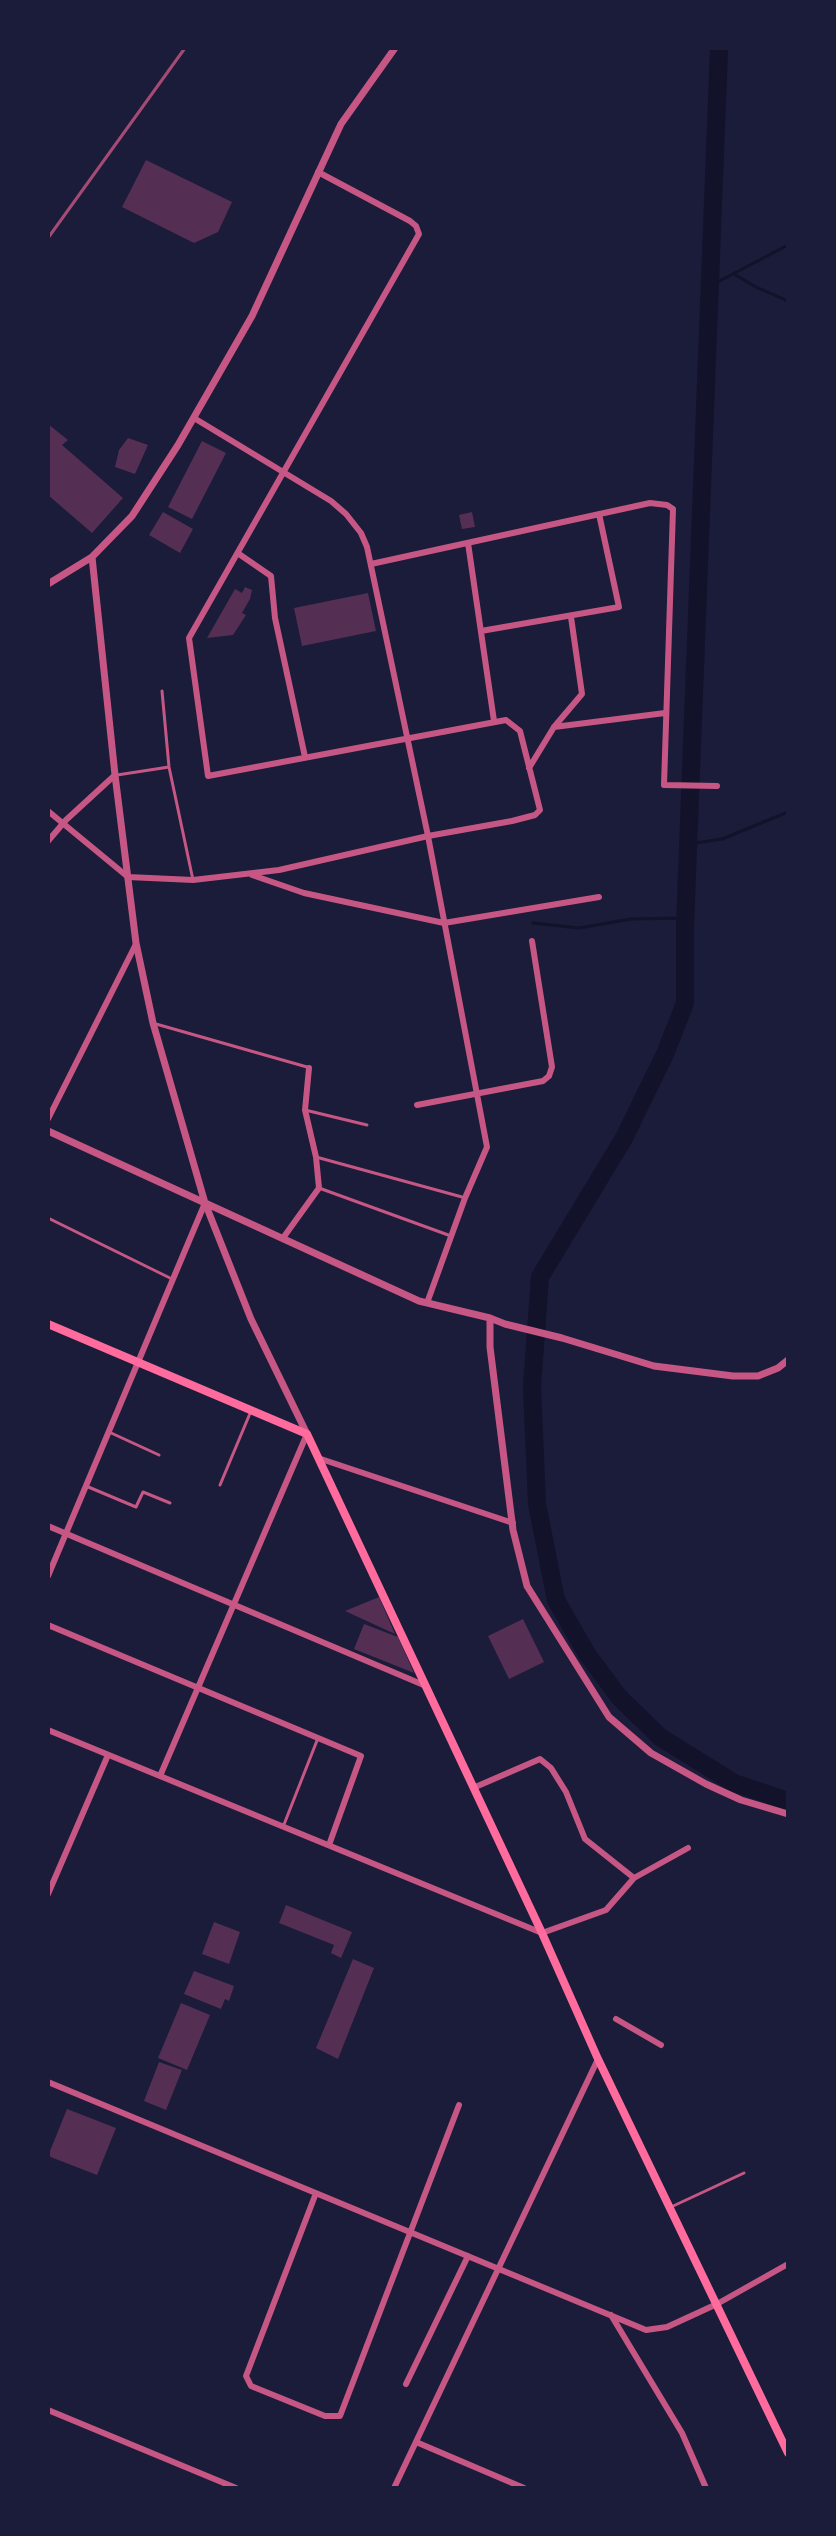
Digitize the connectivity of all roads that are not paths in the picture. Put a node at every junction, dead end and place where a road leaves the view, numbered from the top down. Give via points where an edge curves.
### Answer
1 (395, 48) edge
2 (318, 172) junction
3 (194, 418) junction
4 (285, 472) junction
5 (599, 514) junction
6 (468, 543) junction
7 (239, 554) junction
8 (92, 557) junction
9 (371, 564) junction
10 (50, 580) edge
11 (571, 617) junction
12 (481, 631) junction
13 (162, 691) dead end
14 (665, 713) junction
15 (494, 721) junction
16 (554, 727) junction
17 (408, 738) junction
18 (305, 757) junction
19 (169, 767) junction
20 (529, 768) junction
21 (115, 775) junction
22 (717, 786) dead end
23 (48, 811) edge
24 (63, 823) junction
25 (428, 836) junction
26 (48, 841) edge
27 (248, 874) junction
28 (128, 877) junction
29 (193, 880) junction
30 (599, 897) dead end
31 (444, 923) junction
32 (532, 941) dead end
33 (136, 943) junction
34 (153, 1023) junction
35 (309, 1068) joint
36 (475, 1092) junction
37 (417, 1105) dead end
38 (305, 1110) junction
39 (48, 1119) edge
40 (367, 1125) dead end
41 (48, 1131) edge
42 (316, 1157) junction
43 (319, 1188) junction
44 (465, 1198) junction
45 (205, 1203) junction
46 (48, 1218) edge
47 (451, 1236) junction
48 (283, 1238) junction
49 (173, 1279) junction
50 (423, 1302) junction
51 (490, 1318) junction
52 (48, 1324) edge
53 (788, 1360) edge
54 (138, 1362) junction
55 (251, 1410) junction
56 (109, 1432) junction
57 (307, 1434) junction
58 (159, 1455) dead end
59 (318, 1458) junction
60 (220, 1485) dead end
61 (86, 1486) junction
62 (170, 1503) dead end
63 (513, 1523) junction
64 (48, 1526) edge
65 (66, 1534) junction
66 (48, 1576) edge
67 (233, 1605) junction
68 (48, 1625) edge
69 (426, 1686) junction
70 (198, 1688) junction
71 (48, 1730) edge
72 (318, 1738) junction
73 (108, 1755) junction
74 (160, 1776) junction
75 (473, 1788) junction
76 (788, 1814) edge
77 (283, 1827) junction
78 (329, 1845) junction
79 (688, 1848) dead end
80 (634, 1878) junction
81 (48, 1894) edge
82 (542, 1933) junction
83 (616, 2019) dead end
84 (661, 2045) dead end
85 (598, 2059) junction
86 (48, 2082) edge
87 (459, 2105) dead end
88 (744, 2173) dead end
89 (316, 2193) junction
90 (671, 2207) junction
91 (410, 2232) junction
92 (468, 2256) junction
93 (788, 2264) edge
94 (498, 2269) junction
95 (717, 2304) junction
96 (611, 2315) junction
97 (406, 2384) dead end
98 (48, 2410) edge
99 (416, 2442) junction
100 (788, 2453) edge
101 (236, 2488) edge
102 (394, 2488) edge
103 (524, 2488) edge
104 (706, 2488) edge

1 - 2 street via 341,124
2 - 3 street via 252,316
2 - 4 street via 410,221 419,234
3 - 4 street
3 - 8 street via 132,516
4 - 7 street
4 - 9 street via 346,514 361,533
5 - 6 street
5 - 11 street via 619,607
5 - 14 street via 650,503 673,509
6 - 9 street
6 - 12 street
7 - 18 street via 271,576
7 - 18 street via 189,638 208,776
8 - 10 street
8 - 21 street
9 - 17 street
11 - 12 street
11 - 16 street via 582,694
12 - 15 street
13 - 19 lane
14 - 16 street
14 - 22 street via 664,785
15 - 17 street
15 - 20 street via 506,720 520,731
16 - 20 street
17 - 18 street
17 - 25 street
19 - 21 lane
19 - 29 lane
20 - 25 street via 540,810 535,815
21 - 24 street
21 - 28 street
23 - 24 street
24 - 26 street
24 - 28 street
25 - 27 street
25 - 31 street
27 - 29 street
27 - 31 street via 304,893
28 - 29 street
28 - 33 street
30 - 31 street
31 - 36 street
32 - 36 street via 552,1067 549,1076
33 - 34 street
33 - 39 street
34 - 35 lane
34 - 45 street
35 - 38 street
36 - 37 street
36 - 44 street via 487,1147
38 - 40 lane
38 - 42 street
41 - 45 street
42 - 43 street
42 - 44 lane
43 - 47 lane
43 - 48 street
44 - 47 street
45 - 48 street
45 - 49 street
45 - 57 street via 251,1319
46 - 49 lane
47 - 50 street
48 - 50 street
49 - 54 street
50 - 51 street
51 - 53 street via 654,1366 758,1376
51 - 63 street
52 - 54 main road
54 - 55 main road
54 - 56 street
55 - 57 main road
55 - 60 lane
56 - 58 lane
56 - 61 street
57 - 59 main road
57 - 67 street
59 - 63 street
59 - 69 main road
61 - 62 lane via 136,1507 143,1492
61 - 65 street
63 - 76 street via 527,1586 609,1717 651,1753 706,1784
64 - 65 street
65 - 66 street
65 - 67 street
67 - 69 street
67 - 70 street
68 - 70 street
69 - 75 main road
70 - 72 street
70 - 74 street
71 - 73 street
72 - 77 lane
72 - 78 street via 361,1756
73 - 74 street
73 - 81 street
74 - 77 street
75 - 80 street via 540,1759 566,1792 585,1839
75 - 82 main road
77 - 78 street
78 - 82 street
79 - 80 street
80 - 82 street via 606,1910
82 - 85 main road
83 - 84 street
85 - 90 main road
85 - 94 street
86 - 89 street
87 - 91 street
88 - 90 lane
89 - 91 street
89 - 91 street via 246,2376 251,2386 325,2416 340,2416
90 - 95 main road
91 - 92 street
92 - 94 street
92 - 97 street
93 - 95 street
94 - 96 street
94 - 99 street
95 - 96 street via 667,2327 646,2330
95 - 100 main road
96 - 104 street via 682,2433
98 - 101 street
99 - 102 street
99 - 103 street

